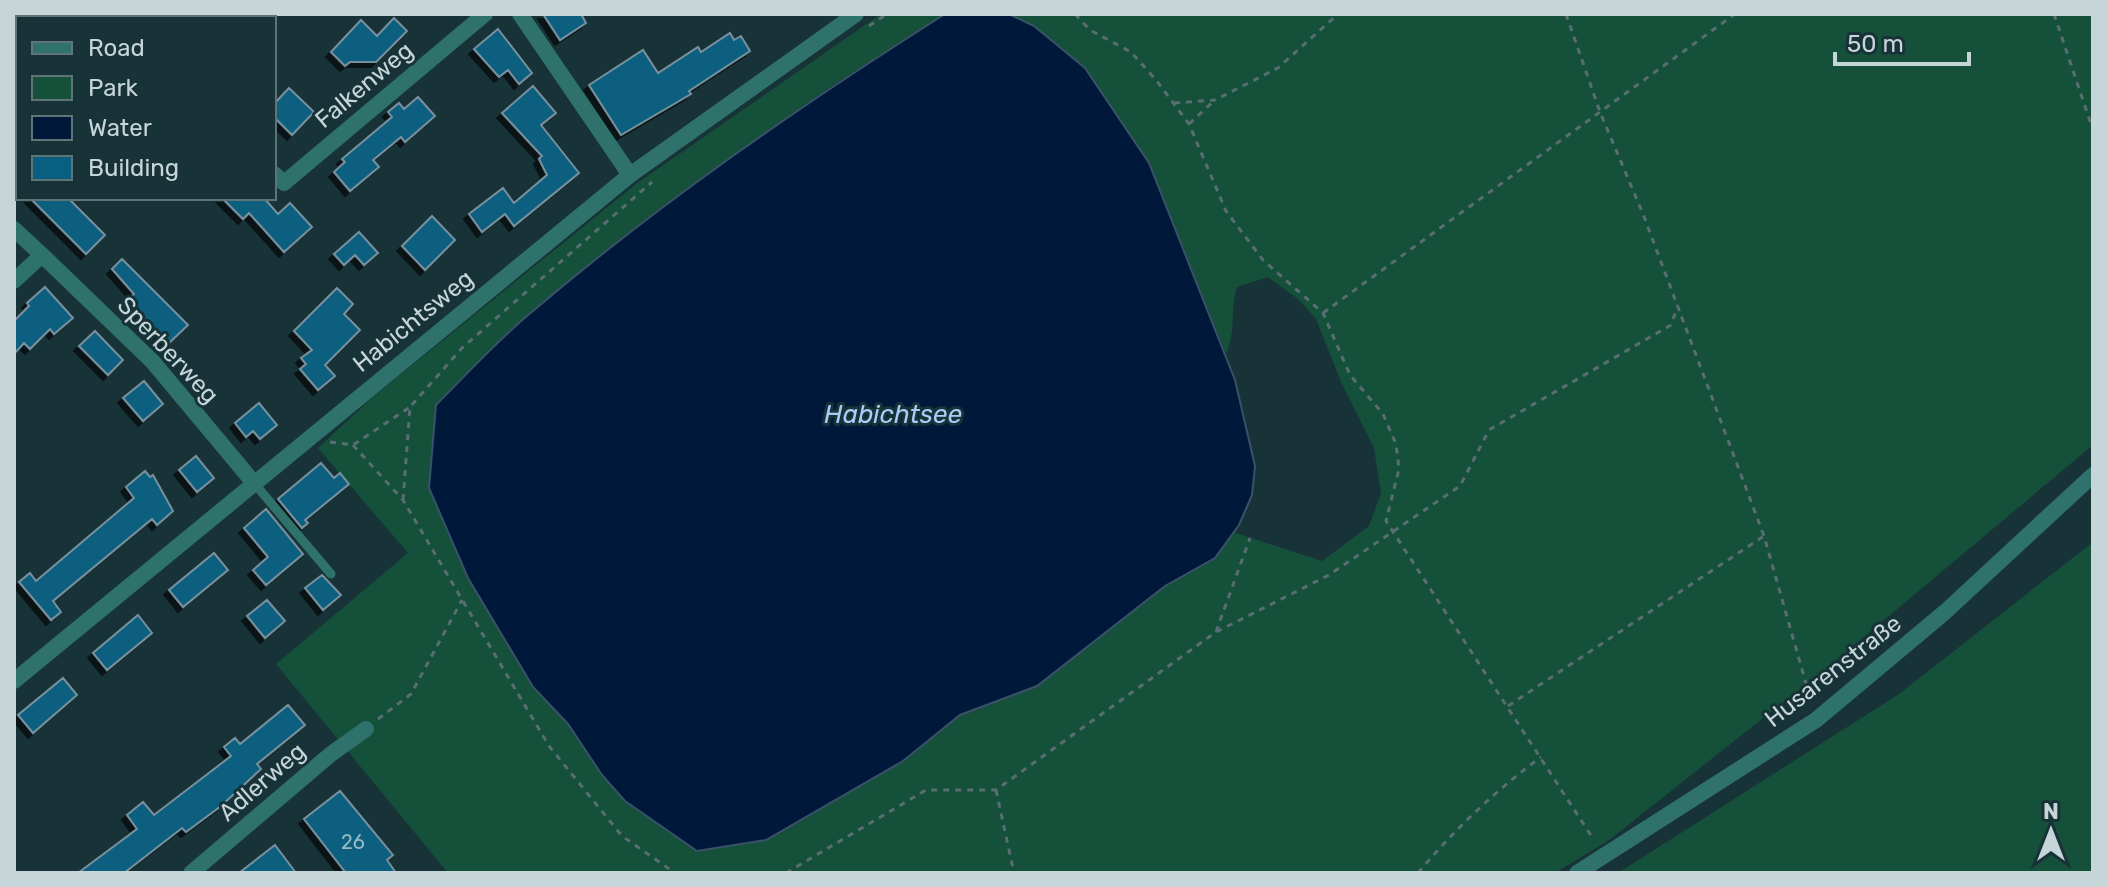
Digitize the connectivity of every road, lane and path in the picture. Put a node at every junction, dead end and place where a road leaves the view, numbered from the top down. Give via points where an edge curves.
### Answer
1 (485, 14) edge
2 (520, 14) edge
3 (856, 14) edge
4 (887, 14) edge
5 (1075, 14) edge
6 (1338, 14) edge
7 (1566, 14) edge
8 (1735, 14) edge
9 (2054, 14) edge
10 (863, 30) dead end
11 (1215, 100) junction
12 (1172, 103) junction
13 (1600, 112) junction
14 (1189, 124) junction
15 (2093, 130) edge
16 (630, 175) junction
17 (276, 176) edge
18 (652, 182) dead end
19 (14, 229) edge
20 (42, 255) junction
21 (14, 281) edge
22 (1678, 305) junction
23 (1323, 313) junction
24 (410, 407) junction
25 (2093, 475) edge
26 (254, 483) junction
27 (403, 500) junction
28 (1393, 530) junction
29 (1764, 536) junction
30 (1250, 538) dead end
31 (331, 574) dead end
32 (462, 600) junction
33 (1216, 632) junction
34 (14, 681) edge
35 (1506, 707) junction
36 (1816, 720) junction
37 (366, 729) joint
38 (1541, 757) junction
39 (996, 790) junction
40 (1599, 846) dead end
41 (191, 873) edge
42 (675, 873) edge
43 (786, 873) edge
44 (1014, 873) edge
45 (1418, 873) edge
46 (1577, 873) edge

1 - 17 street, Falkenweg via 284,183
2 - 16 street
3 - 16 street, Habichtsweg
4 - 10 path
5 - 12 path via 1090,30 1131,52
6 - 11 path via 1278,68
7 - 13 path
8 - 13 path
9 - 15 path
11 - 12 path
11 - 14 path
12 - 14 path
13 - 22 path
13 - 23 path
14 - 23 path via 1226,211 1263,260
16 - 26 street, Habichtsweg
18 - 24 path via 462,348
19 - 20 street, Sperberweg
20 - 21 street
20 - 26 street, Sperberweg via 153,362
22 - 28 path via 1671,325 1489,430 1460,486
22 - 29 path
23 - 28 path via 1350,375 1383,414 1396,444 1399,469 1386,521
24 - 27 path
24 - 27 path via 353,445
25 - 36 street, Husarenstraße via 1945,612
26 - 31 lane
26 - 34 street, Habichtsweg
27 - 32 path
28 - 33 path via 1329,575
28 - 35 path
29 - 35 path
29 - 36 path
30 - 33 path
32 - 37 path via 411,694
32 - 42 path via 549,746 622,836
33 - 39 path
35 - 38 path
36 - 46 street, Husarenstraße
37 - 41 street, Adlerweg
38 - 40 path
38 - 45 path via 1446,840
39 - 43 path via 926,790
39 - 44 path

